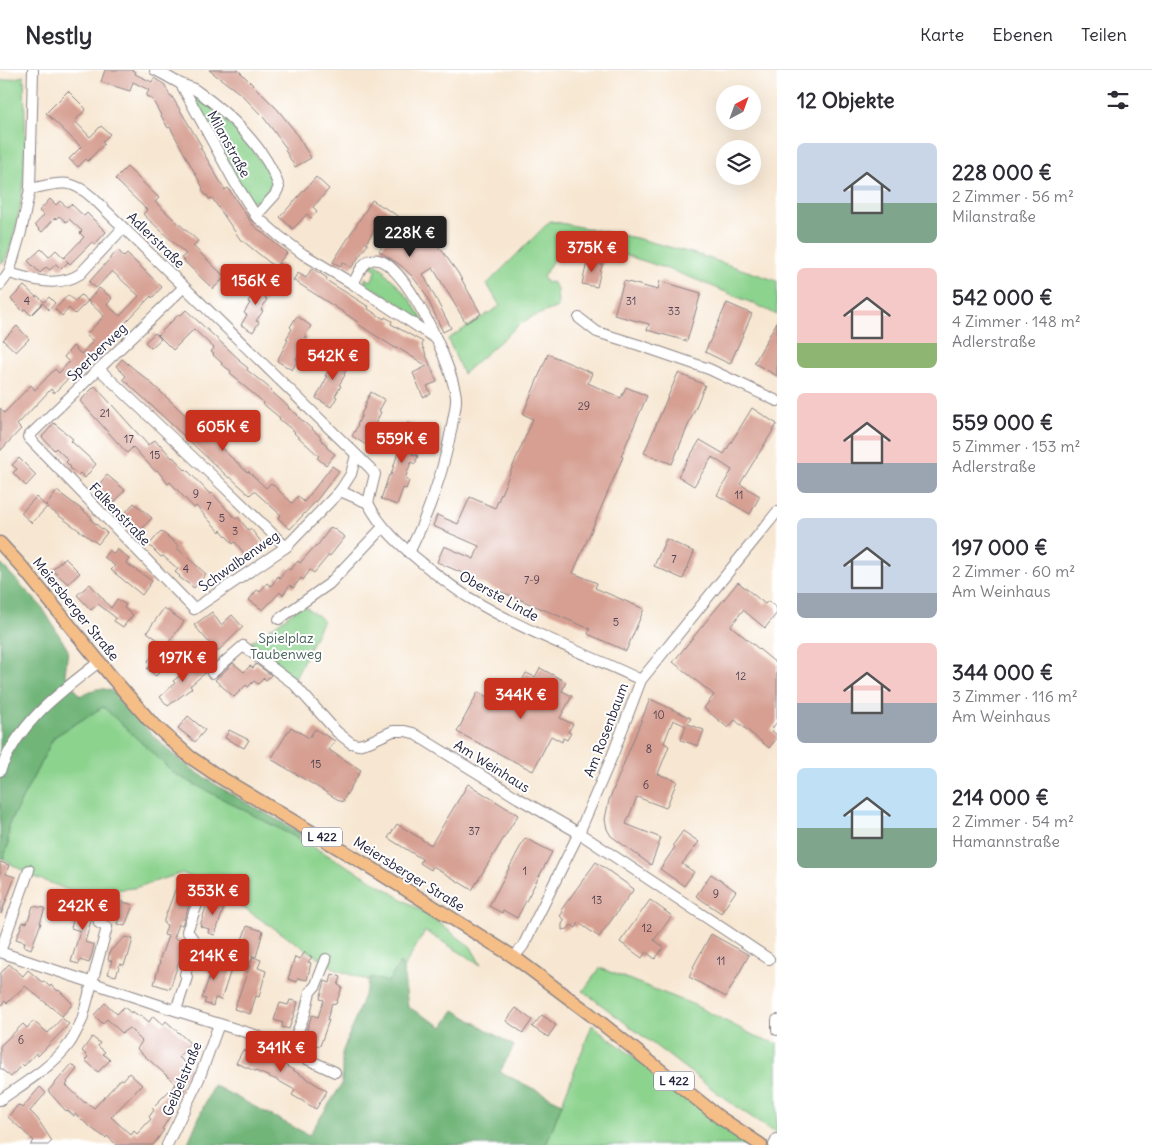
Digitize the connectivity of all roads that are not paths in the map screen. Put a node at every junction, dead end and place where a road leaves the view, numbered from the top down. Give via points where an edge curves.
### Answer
1 (33, 70) edge
2 (155, 70) edge
3 (181, 84) junction
4 (30, 189) junction
5 (256, 216) junction
6 (123, 228) junction
7 (9, 274) junction
8 (353, 284) junction
9 (0, 285) edge
10 (184, 286) junction
11 (579, 318) dead end
12 (435, 338) junction
13 (99, 370) junction
14 (777, 402) edge
15 (28, 437) joint
16 (356, 455) junction
17 (340, 491) junction
18 (368, 503) junction
19 (777, 512) edge
20 (774, 524) edge
21 (383, 527) junction
22 (0, 543) edge
23 (286, 546) junction
24 (409, 553) junction
25 (194, 609) joint
26 (279, 619) dead end
27 (99, 662) junction
28 (212, 673) dead end
29 (641, 680) junction
30 (0, 771) edge
31 (579, 833) junction
32 (29, 870) dead end
33 (206, 881) dead end
34 (100, 911) dead end
35 (514, 957) junction
36 (326, 959) dead end
37 (770, 959) dead end
38 (91, 982) junction
39 (176, 1010) junction
40 (777, 1020) edge
41 (219, 1024) junction
42 (777, 1030) edge
43 (290, 1050) junction
44 (336, 1072) dead end
45 (0, 1100) edge
46 (777, 1139) edge
47 (167, 1145) edge
48 (761, 1145) edge
49 (774, 1145) edge

1 - 4 street
2 - 3 street, Milanstraße
3 - 5 street, Milanstraße
3 - 5 street, Milanstraße via 195,89 229,116 276,177 279,187 275,195
4 - 6 street, Adlerstraße via 57,183 82,188
4 - 7 street
5 - 8 street, Milanstraße via 303,254
6 - 7 street via 80,274 64,282 45,282
6 - 10 street, Adlerstraße
7 - 9 street
8 - 12 street, Milanstraße
8 - 12 street via 372,259 390,266 412,290
10 - 13 street, Sperberweg
10 - 16 street, Adlerstraße
11 - 14 street via 597,332 709,369
12 - 24 street via 453,378 456,399 441,472
13 - 15 street, Sperberweg
13 - 23 street
15 - 25 street, Falkenstraße
16 - 17 street via 355,466
16 - 18 street, Adlerstraße via 375,474
17 - 18 street
17 - 23 street, Schwalbenweg
18 - 21 street, Oberste Linde
19 - 20 street, Am Rosenbaum
20 - 29 street, Am Rosenbaum
21 - 24 street, Oberste Linde
21 - 26 street via 329,584
22 - 27 main road, Meiersberger Straße / L 422
23 - 25 street, Schwalbenweg
24 - 29 street, Oberste Linde via 457,590 497,614
27 - 30 street via 50,700 26,726 12,745
27 - 35 main road, Meiersberger Straße / L 422 via 150,720 190,757
28 - 31 street, Am Weinhaus via 243,646 294,684 351,743 369,742 393,731 413,733
29 - 31 street, Am Rosenbaum
31 - 35 street, Am Rosenbaum via 523,946
31 - 37 street, Am Weinhaus
32 - 38 street via 0,952
33 - 39 street via 188,931 196,943
34 - 38 street via 99,923 107,927
35 - 48 main road, Meiersberger Straße / L 422 via 719,1117
36 - 43 street via 310,992
38 - 39 street
38 - 45 street via 82,1020 60,1055
39 - 41 street
40 - 42 street
41 - 43 street
41 - 47 street, Geibelstraße via 199,1080
43 - 44 street
46 - 49 street

